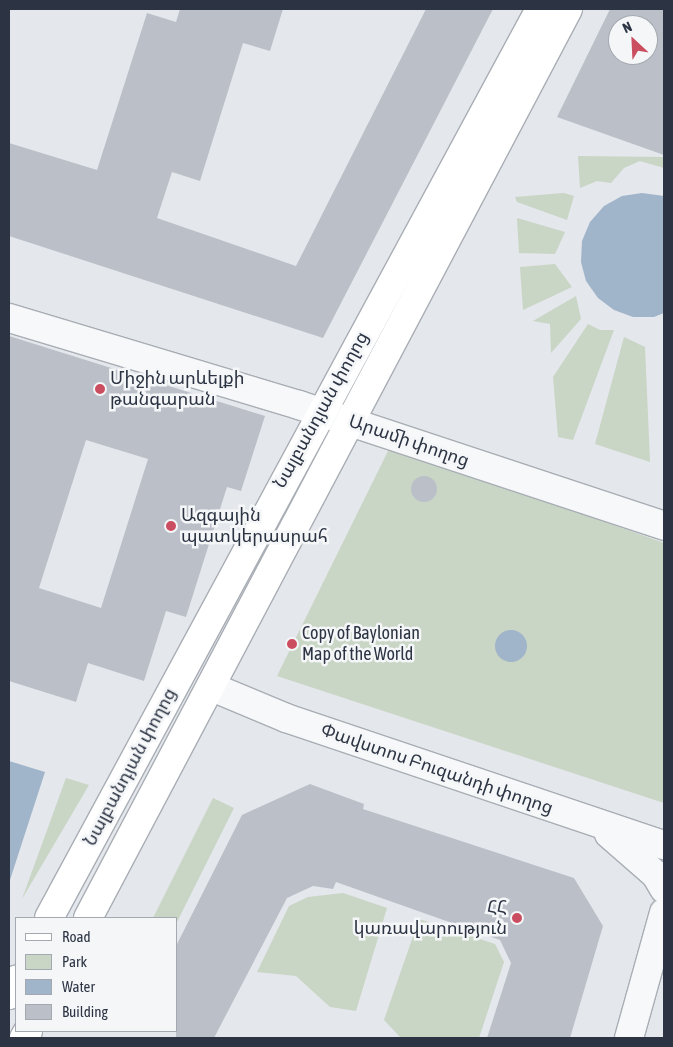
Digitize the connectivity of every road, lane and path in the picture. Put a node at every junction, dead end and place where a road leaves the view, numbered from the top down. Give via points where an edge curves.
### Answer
1 (540, 9) edge
2 (568, 9) edge
3 (9, 318) edge
4 (320, 412) junction
5 (353, 422) junction
6 (664, 526) edge
7 (212, 687) junction
8 (591, 822) junction
9 (664, 845) edge
10 (664, 889) edge
11 (664, 913) edge
12 (50, 917) edge
13 (89, 917) edge
14 (15, 982) edge
15 (9, 995) edge
16 (628, 1038) edge

1 - 4 main road, Նալբանդյան փողոց
2 - 5 main road, Նալբանդյան փողոց
3 - 4 street, Արամի փողոց
4 - 5 street, Արամի փողոց
4 - 12 main road, Նալբանդյան փողոց
5 - 6 street, Արամի փողոց
5 - 7 main road, Նալբանդյան փողոց
7 - 8 street, Փավստոս Բուզանդի փողոց via 286,718
7 - 13 main road, Նալբանդյան փողոց
8 - 9 street, Փավստոս Բուզանդի փողոց
8 - 10 street via 635,854
11 - 16 street
14 - 15 main road

